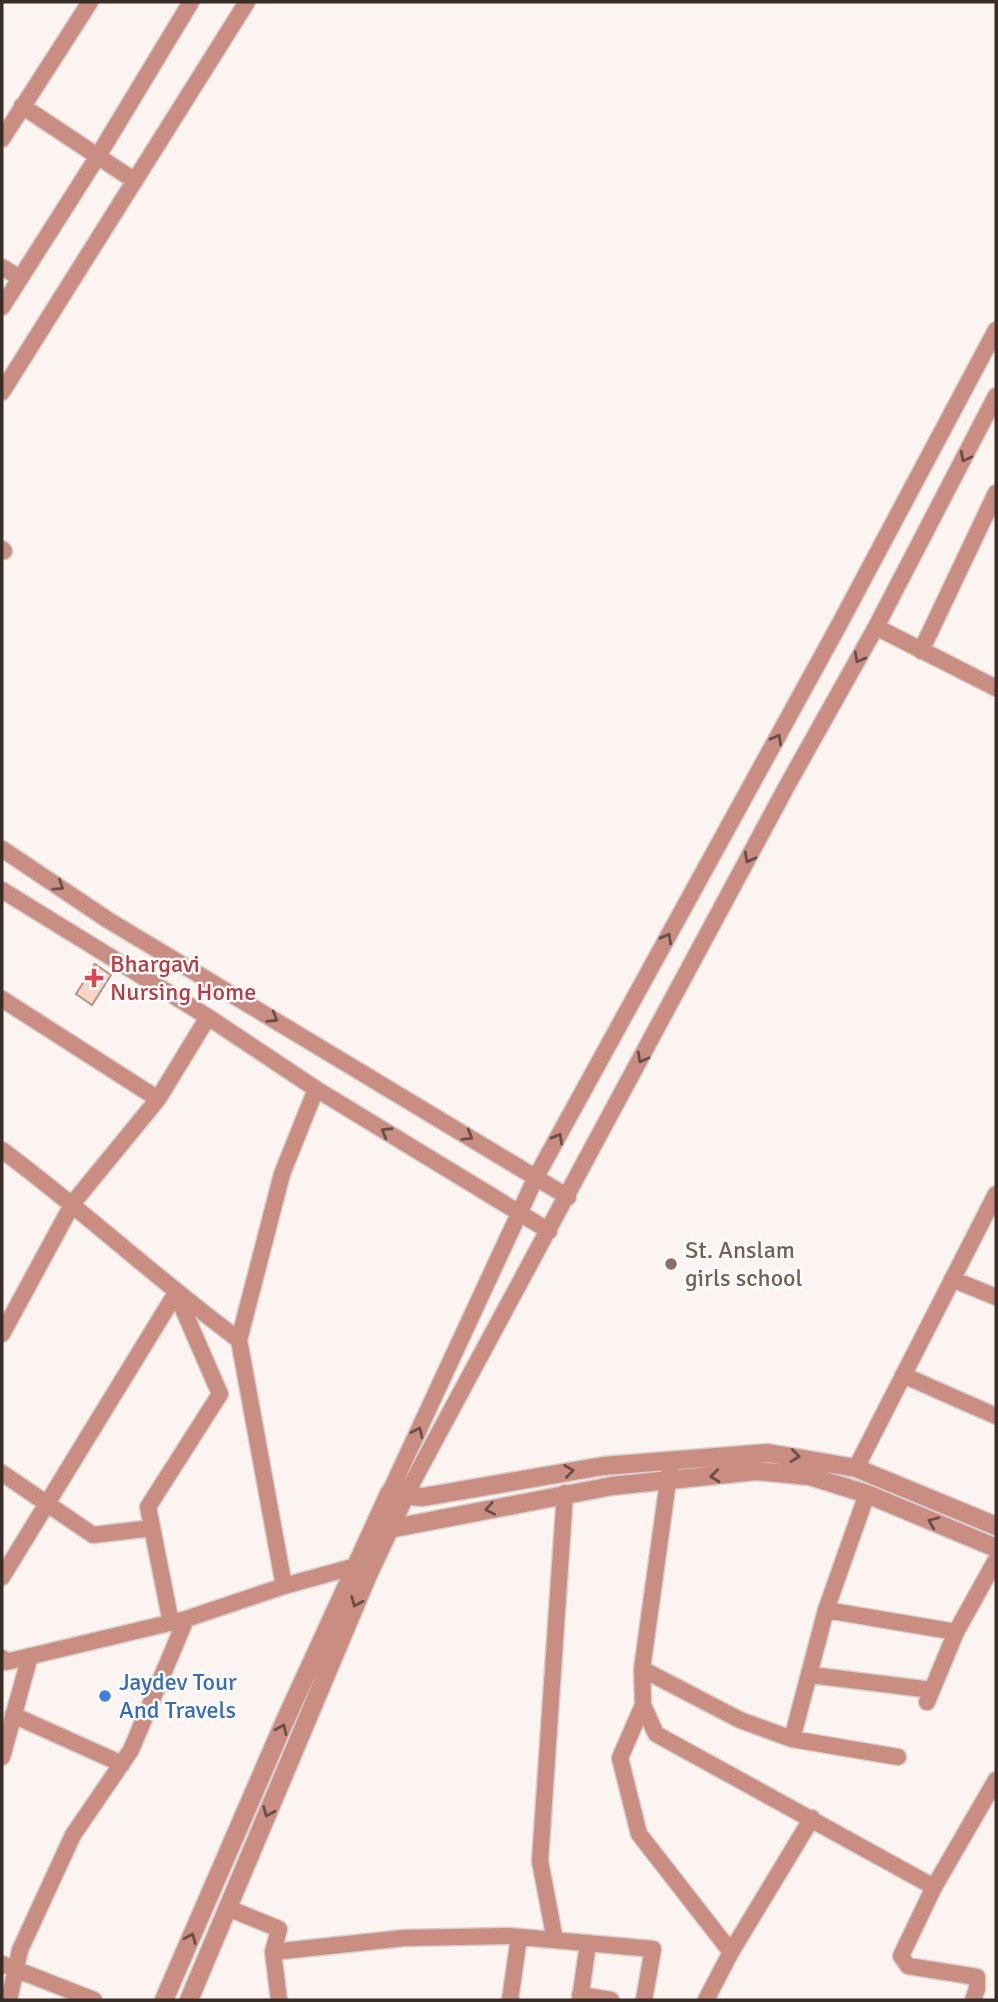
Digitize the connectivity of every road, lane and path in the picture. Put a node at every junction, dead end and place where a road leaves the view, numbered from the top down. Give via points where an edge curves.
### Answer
1 (90, 2) edge
2 (191, 2) edge
3 (247, 2) edge
4 (22, 106) junction
5 (2, 139) edge
6 (98, 156) junction
7 (135, 181) junction
8 (2, 267) edge
9 (20, 278) junction
10 (2, 307) edge
11 (996, 331) edge
12 (2, 392) edge
13 (996, 396) edge
14 (996, 493) edge
15 (876, 627) junction
16 (921, 651) junction
17 (996, 688) edge
18 (2, 849) edge
19 (2, 890) edge
20 (2, 999) edge
21 (208, 1017) junction
22 (316, 1090) junction
23 (159, 1099) junction
24 (2, 1150) edge
25 (536, 1177) junction
26 (996, 1194) edge
27 (568, 1197) junction
28 (73, 1203) junction
29 (520, 1213) junction
30 (549, 1231) junction
31 (952, 1279) junction
32 (176, 1293) junction
33 (996, 1297) edge
34 (2, 1335) edge
35 (239, 1340) junction
36 (903, 1375) junction
37 (996, 1416) edge
38 (670, 1460) junction
39 (856, 1468) junction
40 (2, 1473) edge
41 (669, 1480) junction
42 (565, 1493) junction
43 (867, 1494) junction
44 (397, 1495) junction
45 (47, 1503) junction
46 (996, 1526) edge
47 (152, 1528) junction
48 (382, 1528) junction
49 (996, 1548) edge
50 (996, 1560) edge
51 (356, 1566) junction
52 (2, 1577) edge
53 (284, 1586) junction
54 (825, 1610) junction
55 (179, 1621) junction
56 (956, 1632) junction
57 (30, 1656) junction
58 (2, 1658) edge
59 (642, 1669) junction
60 (811, 1675) junction
61 (643, 1705) junction
62 (13, 1715) junction
63 (792, 1739) junction
64 (2, 1757) edge
65 (898, 1757) dead end
66 (122, 1764) junction
67 (996, 1780) edge
68 (812, 1818) junction
69 (934, 1887) junction
70 (228, 1908) junction
71 (519, 1937) junction
72 (555, 1940) junction
73 (588, 1943) junction
74 (272, 1952) junction
75 (731, 1952) junction
76 (8, 1967) edge
77 (580, 1998) edge
78 (9, 2000) edge
79 (94, 2000) edge
80 (164, 2000) edge
81 (189, 2000) edge
82 (279, 2000) edge
83 (510, 2000) edge
84 (611, 2000) edge
85 (644, 2000) edge
86 (706, 2000) edge
87 (972, 2000) edge

1 - 4 street
2 - 6 street
3 - 7 street
4 - 5 street
4 - 6 street
6 - 7 street
6 - 9 street
7 - 12 street
8 - 9 street
9 - 10 street
25 -> 11 street
13 -> 15 street
14 - 16 street
15 - 16 street
15 -> 27 street
16 - 17 street
18 -> 25 street via 108,920
19 - 21 street
20 - 23 street
21 - 22 street
21 - 23 street
29 -> 22 street
22 - 35 street via 282,1174
23 - 28 street
24 - 28 street
25 - 27 street
25 - 29 street
26 - 31 street
27 - 30 street
28 - 32 street
28 - 34 street
29 - 30 street
44 -> 29 street
30 - 44 street
31 - 33 street
31 - 36 street
32 - 35 street
32 - 45 street
32 - 47 street via 220,1394 148,1507
35 - 53 street
36 - 37 street
36 - 39 street
38 -> 39 street via 768,1453
38 - 41 street
44 -> 38 street via 435,1495 553,1473
39 - 46 street
40 - 45 street
41 - 42 street
43 -> 41 street via 809,1476 756,1471
41 - 59 street
42 -> 48 street
42 - 72 street via 540,1861
49 -> 43 street
43 - 54 street
44 - 48 street
45 - 47 street via 93,1535
45 - 52 street
47 - 55 street
48 - 51 street
48 -> 70 street
50 - 56 street
51 - 53 street
80 -> 51 street
53 - 55 street
54 - 56 street
54 - 60 street
55 - 57 street
55 - 66 street via 131,1751
56 - 60 street via 929,1696
57 - 58 street via 6,1662
57 - 62 street
59 - 61 street
59 - 63 street via 740,1720
60 - 63 street
61 - 68 street via 656,1734
61 - 75 street via 620,1758 639,1834
62 - 64 street
62 - 66 street
63 - 65 street
66 - 76 street via 74,1835
67 - 69 street
68 - 69 street
68 - 75 street
69 - 87 street via 904,1947 903,1962 977,1977
70 - 74 street via 279,1929
70 - 81 street
71 - 72 street
71 - 74 street via 404,1938
71 - 83 street
72 - 73 street
73 - 77 street
73 - 85 street via 653,1949
74 - 82 street
75 - 86 street
76 - 78 street
76 - 79 street
77 - 84 street

